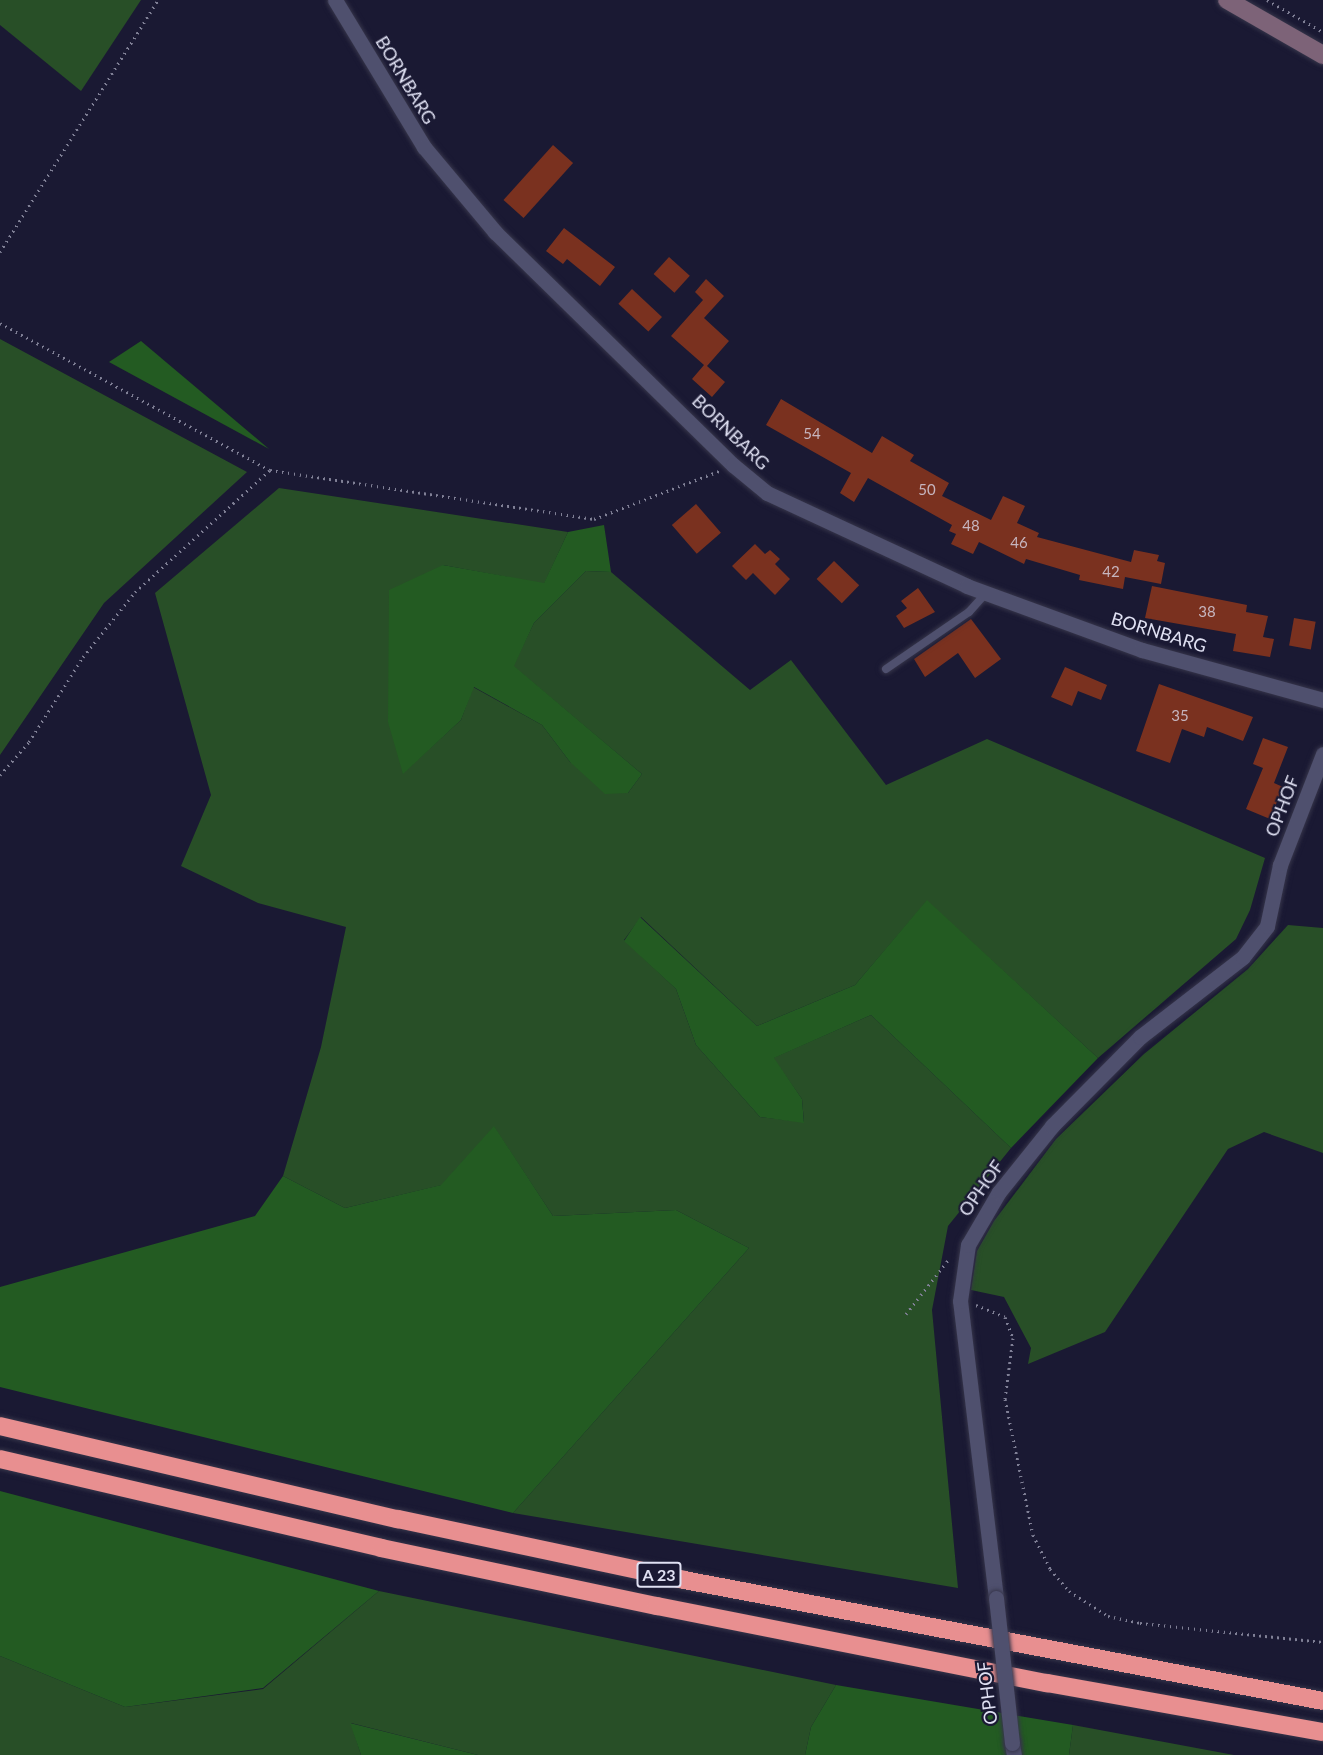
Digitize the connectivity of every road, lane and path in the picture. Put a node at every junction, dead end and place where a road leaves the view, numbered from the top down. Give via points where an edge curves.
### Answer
1 (158, 0) edge
2 (335, 0) edge
3 (1227, 0) edge
4 (1267, 0) edge
5 (1323, 32) edge
6 (1323, 55) edge
7 (0, 252) edge
8 (0, 322) edge
9 (733, 465) junction
10 (270, 470) junction
11 (986, 593) junction
12 (886, 669) dead end
13 (1323, 700) edge
14 (1323, 753) edge
15 (0, 776) edge
16 (950, 1258) dead end
17 (960, 1301) junction
18 (906, 1314) dead end
19 (0, 1426) edge
20 (0, 1459) edge
21 (1323, 1642) edge
22 (1323, 1701) edge
23 (1323, 1732) edge
24 (1013, 1749) edge

1 - 7 path
2 - 9 street, BORNBARG via 424,147 488,223
3 - 6 street
4 - 5 path
8 - 10 path
9 - 10 path via 594,519
9 - 11 street, BORNBARG via 767,493 815,518
10 - 15 path via 135,592 83,657 29,742
11 - 12 lane via 969,612
11 - 13 street, BORNBARG via 1142,650
14 - 17 street, OPHOF via 1280,865 1267,926 1243,957 1140,1037 1052,1126 979,1221 964,1262
16 - 18 path
17 - 21 path via 1005,1317 1013,1338 1005,1399 1034,1534 1050,1569 1069,1591 1108,1616 1140,1623
17 - 24 street, OPHOF, bridge
19 - 22 highway, A 23 via 398,1519 684,1580
20 - 23 highway, A 23 via 369,1545 657,1606 1047,1683

